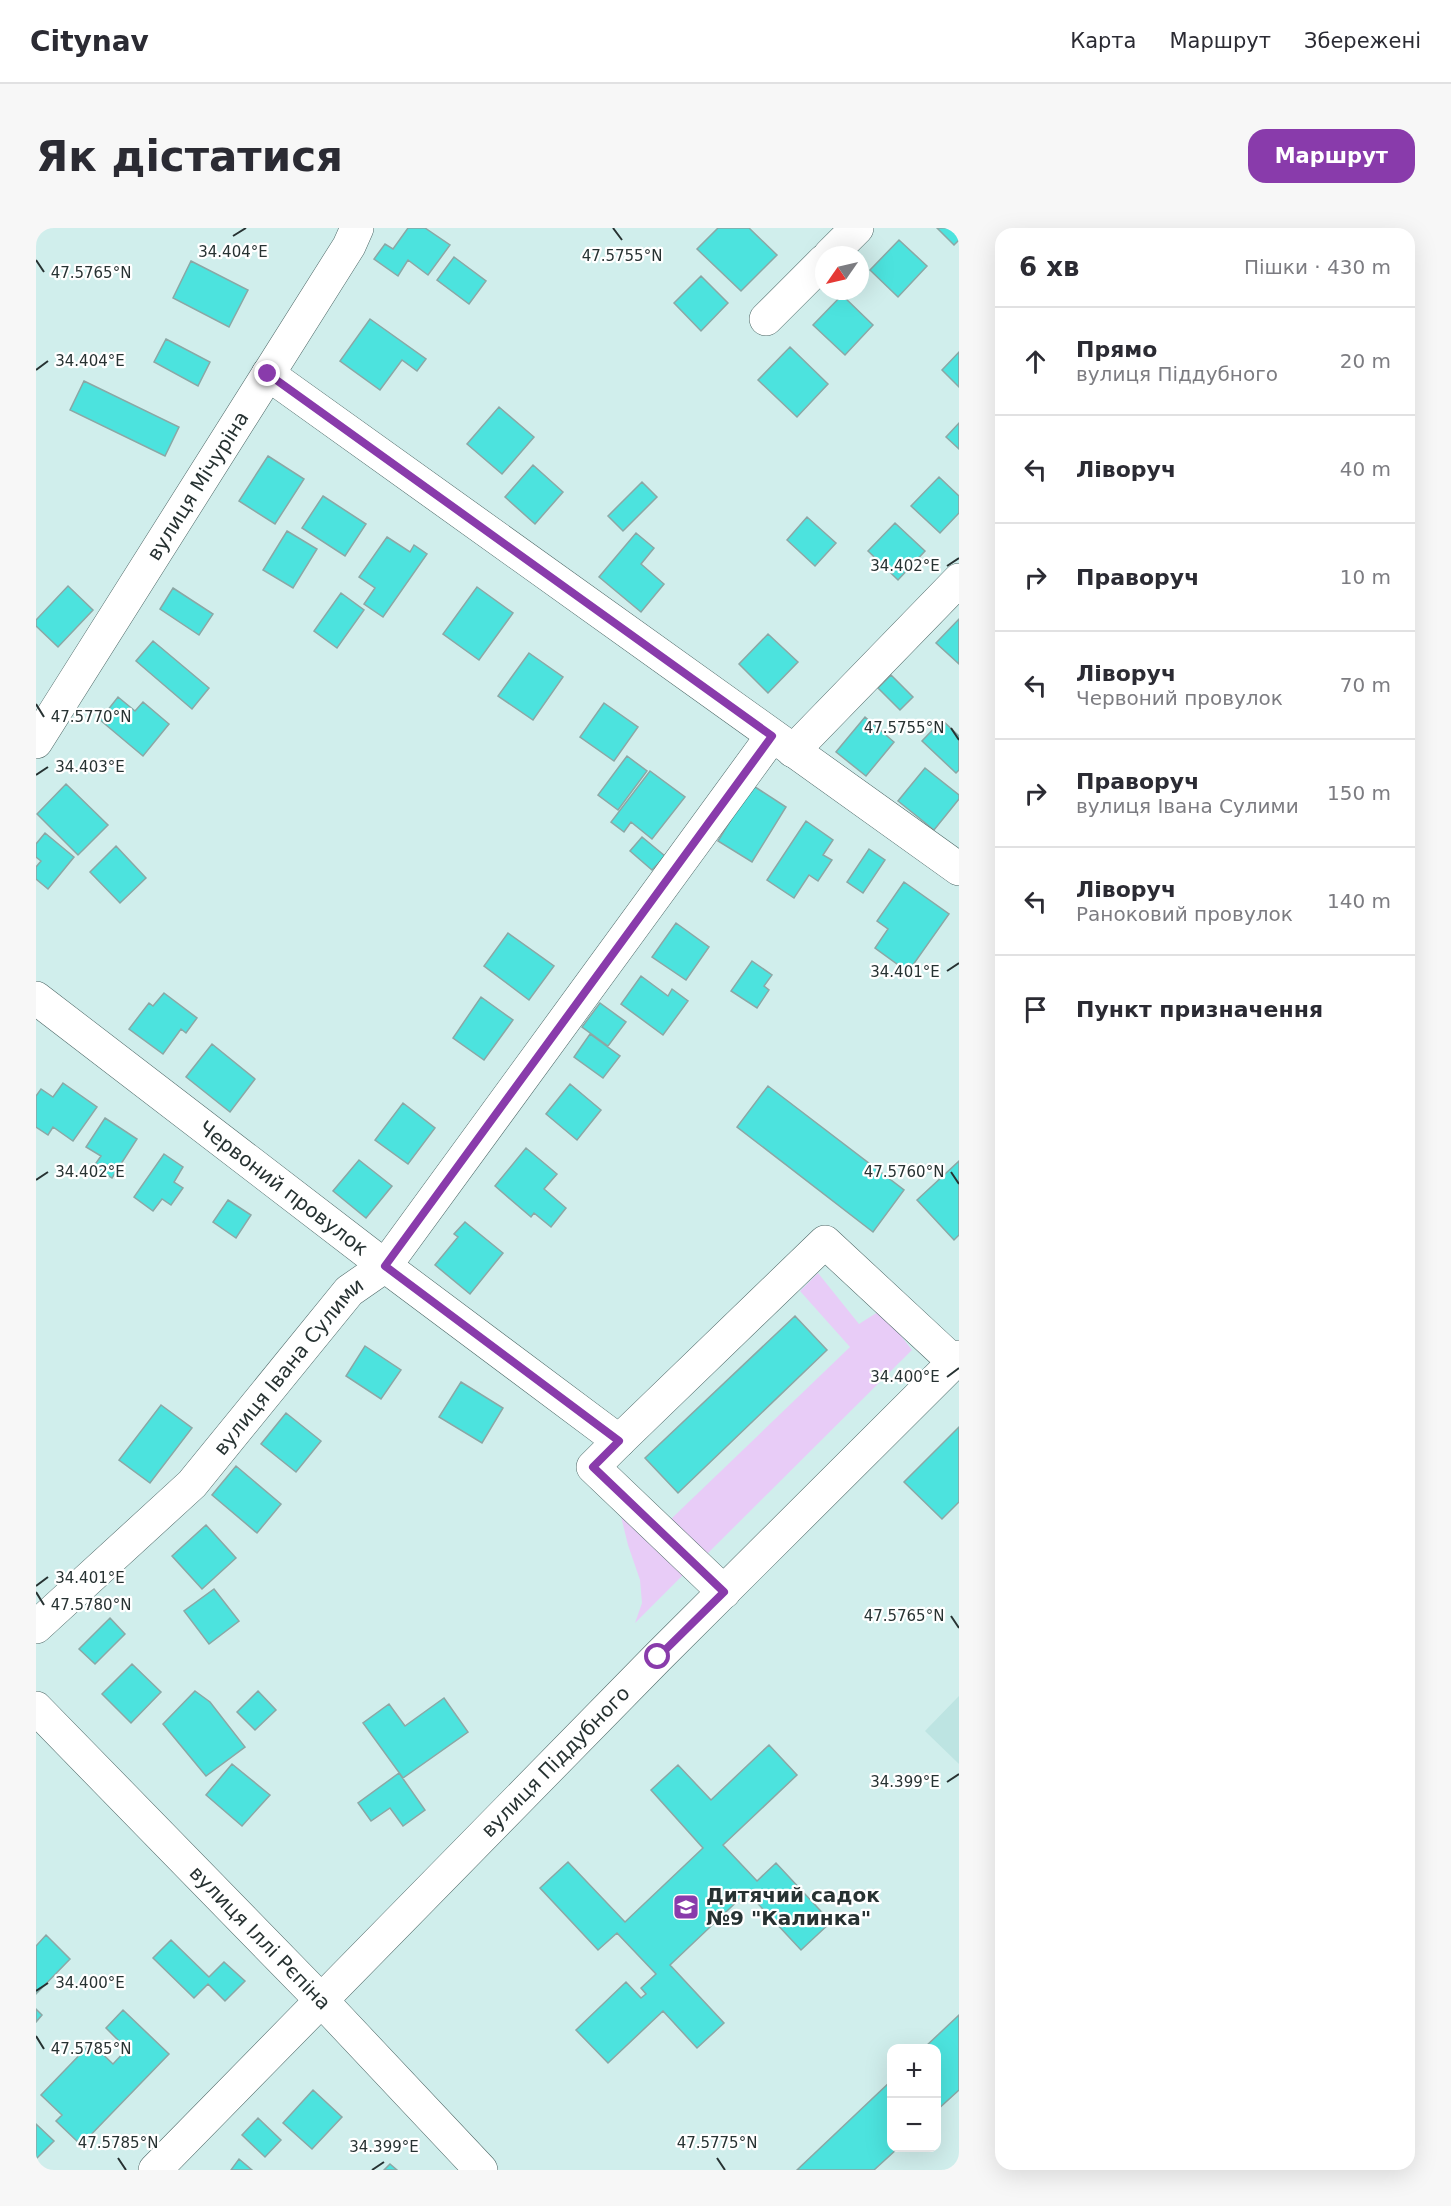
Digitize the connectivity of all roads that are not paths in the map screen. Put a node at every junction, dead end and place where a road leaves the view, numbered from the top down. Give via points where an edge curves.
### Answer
1 (357, 228) edge
2 (857, 228) edge
3 (839, 246) edge
4 (815, 270) edge
5 (766, 319) dead end
6 (268, 374) junction
7 (959, 580) edge
8 (36, 742) edge
9 (782, 744) junction
10 (959, 869) edge
11 (36, 998) edge
12 (385, 1266) junction
13 (956, 1359) edge
14 (619, 1441) junction
15 (724, 1592) junction
16 (36, 1628) edge
17 (36, 1708) edge
18 (322, 2001) junction
19 (155, 2170) edge
20 (481, 2170) edge

1 - 6 street, вулиця Мічуріна
2 - 3 street
4 - 5 street
6 - 8 street, вулиця Мічуріна
6 - 9 street
7 - 9 street, вулиця Івана Сулими
9 - 10 street
9 - 12 street, вулиця Івана Сулими
11 - 12 street, Червоний провулок
12 - 14 street, Червоний провулок
12 - 16 street, вулиця Івана Сулими via 349,1291 192,1484
13 - 14 street via 825,1242
13 - 15 street, вулиця Піддубного
14 - 15 street via 593,1467
15 - 18 street, вулиця Піддубного
17 - 18 street, вулиця Іллі Рєпіна
18 - 19 street, вулиця Піддубного
18 - 20 street, вулиця Іллі Рєпіна

